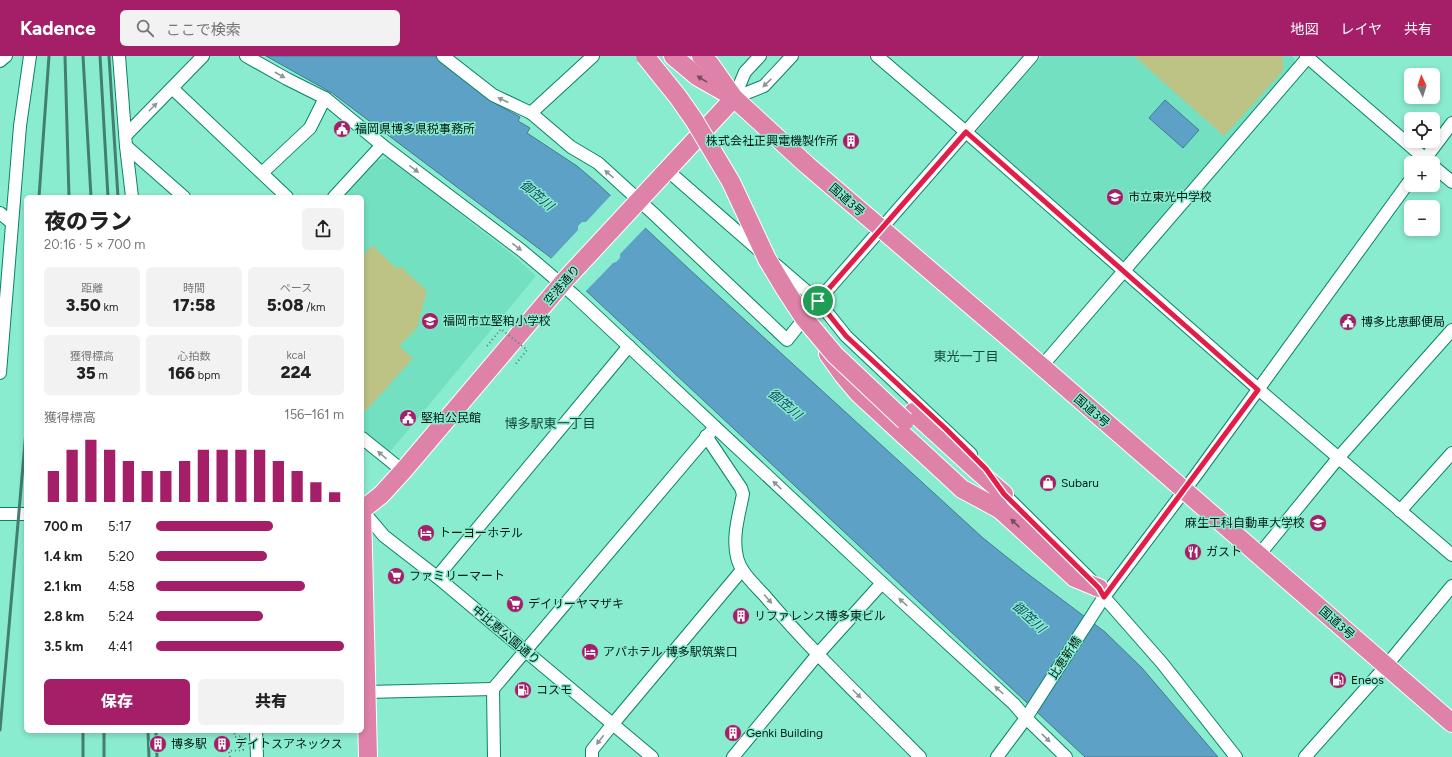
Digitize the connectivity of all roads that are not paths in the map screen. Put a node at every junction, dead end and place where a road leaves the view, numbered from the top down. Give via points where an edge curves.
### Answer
1 (6, 56) edge
2 (30, 56) edge
3 (119, 56) edge
4 (202, 56) edge
5 (246, 56) edge
6 (593, 56) edge
7 (645, 56) edge
8 (657, 56) edge
9 (672, 56) edge
10 (701, 56) edge
11 (760, 56) edge
12 (792, 56) edge
13 (1032, 56) edge
14 (1308, 56) edge
15 (447, 57) edge
16 (883, 58) edge
17 (0, 61) edge
18 (172, 88) junction
19 (325, 98) junction
20 (734, 98) junction
21 (531, 113) junction
22 (1452, 123) edge
23 (966, 132) junction
24 (126, 140) junction
25 (382, 145) junction
26 (1420, 156) edge
27 (1432, 156) edge
28 (667, 170) junction
29 (1440, 172) edge
30 (262, 173) junction
31 (1452, 182) edge
32 (1404, 189) edge
33 (132, 195) edge
34 (182, 195) edge
35 (285, 195) edge
36 (336, 195) edge
37 (636, 202) junction
38 (0, 213) edge
39 (12, 223) junction
40 (881, 229) junction
41 (1124, 272) junction
42 (563, 282) junction
43 (818, 301) junction
44 (2, 329) edge
45 (1452, 330) edge
46 (629, 346) junction
47 (1042, 366) junction
48 (0, 373) edge
49 (1258, 390) junction
50 (715, 427) junction
51 (706, 436) junction
52 (364, 440) edge
53 (1452, 453) edge
54 (1338, 457) junction
55 (403, 471) junction
56 (1183, 491) junction
57 (1003, 502) junction
58 (364, 508) edge
59 (1400, 511) junction
60 (364, 512) edge
61 (0, 514) edge
62 (24, 514) edge
63 (1259, 555) junction
64 (1452, 555) edge
65 (742, 570) junction
66 (437, 577) junction
67 (882, 583) junction
68 (1452, 586) edge
69 (1101, 593) junction
70 (364, 601) edge
71 (524, 651) junction
72 (818, 654) junction
73 (1386, 666) junction
74 (493, 689) junction
75 (366, 692) junction
76 (1026, 718) junction
77 (1452, 723) edge
78 (612, 725) junction
79 (256, 733) edge
80 (257, 757) edge
81 (368, 757) edge
82 (494, 757) edge
83 (592, 757) edge
84 (652, 757) edge
85 (733, 757) edge
86 (920, 757) edge
87 (997, 757) edge
88 (1066, 757) edge
89 (1236, 757) edge
90 (1304, 757) edge

1 - 17 street
2 - 39 street via 20,126
3 - 24 street
4 - 18 street
5 -> 19 street
6 - 21 street
7 - 57 highway, bridge via 694,120 731,182 767,259 804,318 835,355
8 - 57 highway via 702,110 741,176 777,255 813,311 843,346 981,474
20 -> 9 highway, 国道3号 via 698,77
10 - 20 highway, 国道3号 via 710,64
11 - 20 street, 空港通り via 745,72
12 -> 20 street, 空港通り via 764,86
13 - 23 street
14 - 26 street
14 - 41 street
21 -> 15 street via 493,95
16 - 23 street
24 -> 18 street
18 - 30 street
19 - 25 street
19 - 30 street via 310,128
20 - 28 highway, 空港通り
20 - 40 highway, 国道3号
37 -> 21 street via 598,164 571,147
22 - 27 street
23 - 40 street
23 - 41 street
24 - 33 street
24 - 34 street
25 - 36 street
25 -> 42 street
28 - 37 highway, 空港通り
28 - 43 street
29 - 31 street
30 - 35 street
32 - 49 street, 比恵新橋
37 - 42 highway, 空港通り
37 - 43 street via 787,340
38 - 39 street
39 - 44 street
40 - 43 street
40 - 47 highway, 国道3号
41 - 47 street
41 - 49 street
42 - 46 street
42 - 55 highway, 空港通り
43 - 57 street via 846,336 986,469
44 - 48 street
45 - 54 street
46 - 50 street
46 - 66 street
47 - 56 highway, 国道3号
49 - 54 street
49 - 56 street, 比恵新橋
50 - 51 street
67 -> 50 street
51 - 65 street via 743,494 734,540
51 - 71 street
55 -> 52 street
53 - 59 street
54 - 59 street
54 - 63 street
55 - 58 highway, 空港通り via 381,495
56 - 63 highway, 国道3号
56 - 69 street, 比恵新橋
57 - 69 street
69 -> 57 highway via 1075,578
59 - 64 street
60 - 66 street, 中比恵公園通り via 384,536
61 - 62 street
63 - 73 highway, 国道3号
65 -> 72 street
65 - 78 street
66 - 71 street, 中比恵公園通り
67 - 72 street
76 -> 67 street via 1014,704
68 - 73 street
69 - 76 street, 比恵新橋
69 - 89 street via 1162,663
70 - 75 highway
71 - 74 street
71 - 78 street, 中比恵公園通り
72 - 85 street
72 -> 86 street
73 - 77 highway, 国道3号
73 - 90 street
74 - 75 street
74 - 82 street
75 - 81 highway
76 - 87 street, 比恵新橋
76 -> 88 street
78 -> 83 street via 592,750
78 - 84 street, 中比恵公園通り
79 - 80 street

